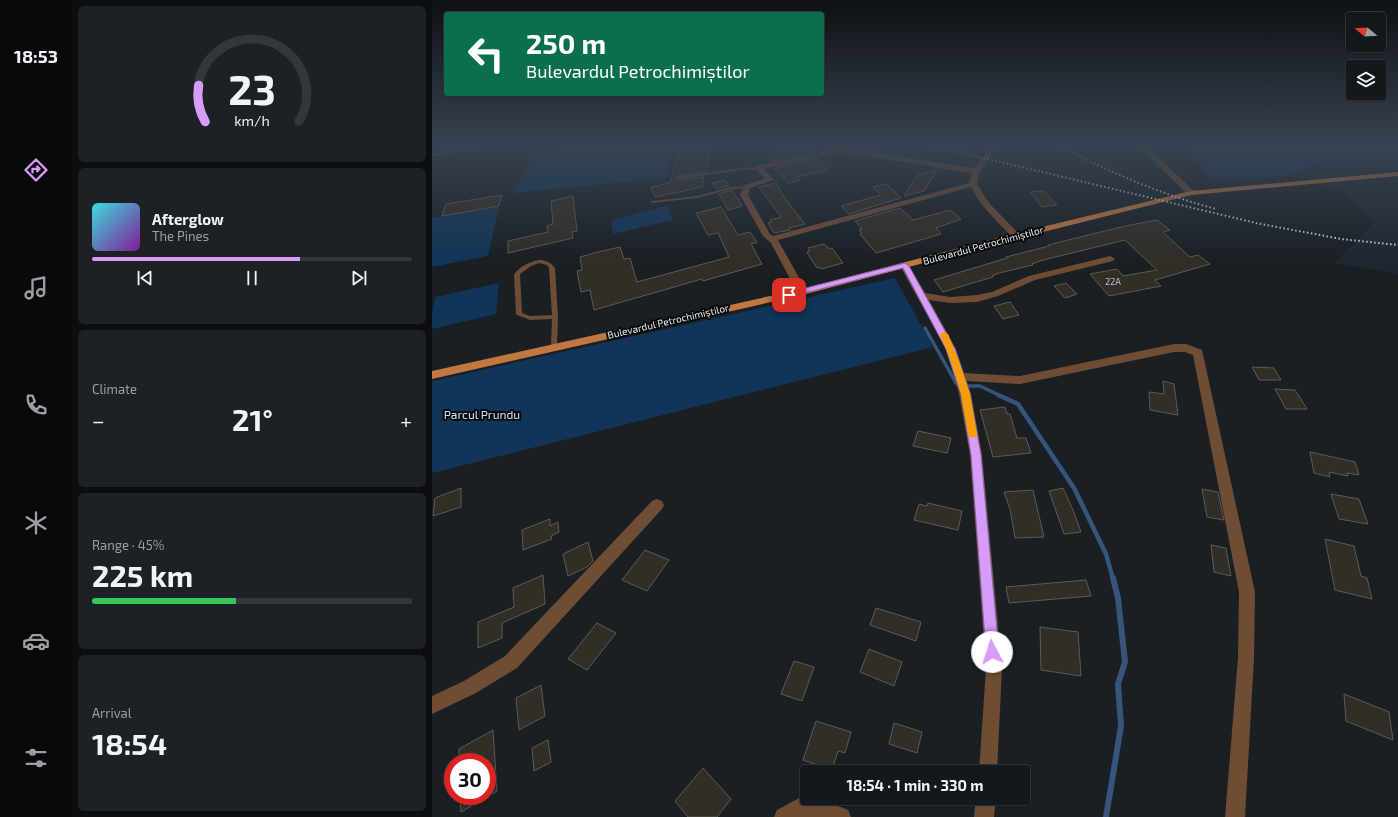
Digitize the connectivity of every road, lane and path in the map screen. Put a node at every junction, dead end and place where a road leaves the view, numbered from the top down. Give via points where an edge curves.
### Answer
1 (759, 183) edge
2 (1182, 183) edge
3 (1299, 183) edge
4 (972, 184) joint
5 (746, 187) junction
6 (1192, 193) junction
7 (652, 202) dead end
8 (1016, 236) junction
9 (772, 239) junction
10 (1110, 259) dead end
11 (905, 266) junction
12 (802, 292) junction
13 (922, 295) junction
14 (555, 316) junction
15 (554, 347) junction
16 (432, 375) edge
17 (960, 377) junction
18 (657, 505) dead end
19 (432, 705) edge
20 (988, 765) edge
21 (985, 805) edge
22 (784, 817) edge
23 (841, 817) edge
24 (984, 817) edge
25 (1235, 817) edge

1 - 5 street
2 - 6 street
3 - 6 main road, Bulevardul Petrochimiștilor
4 - 8 street
4 - 9 street
5 - 7 lane
5 - 9 street via 744,195 766,236
6 - 8 main road, Bulevardul Petrochimiștilor
8 - 11 main road, Bulevardul Petrochimiștilor
9 - 12 street
10 - 13 street via 1031,279 981,298 950,300
11 - 12 main road, Bulevardul Petrochimiștilor
11 - 13 street
12 - 15 main road, Bulevardul Petrochimiștilor
13 - 17 street via 951,349
14 - 14 lane via 550,264 530,264 522,268 517,274 519,314 530,318
14 - 15 lane
15 - 16 main road, Bulevardul Petrochimiștilor
17 - 20 street via 976,455 994,668
17 - 25 street via 1020,380 1174,348 1186,348 1198,353 1247,592 1246,658
18 - 19 street via 511,662 470,688
21 - 24 street
22 - 23 street via 801,807 822,810

